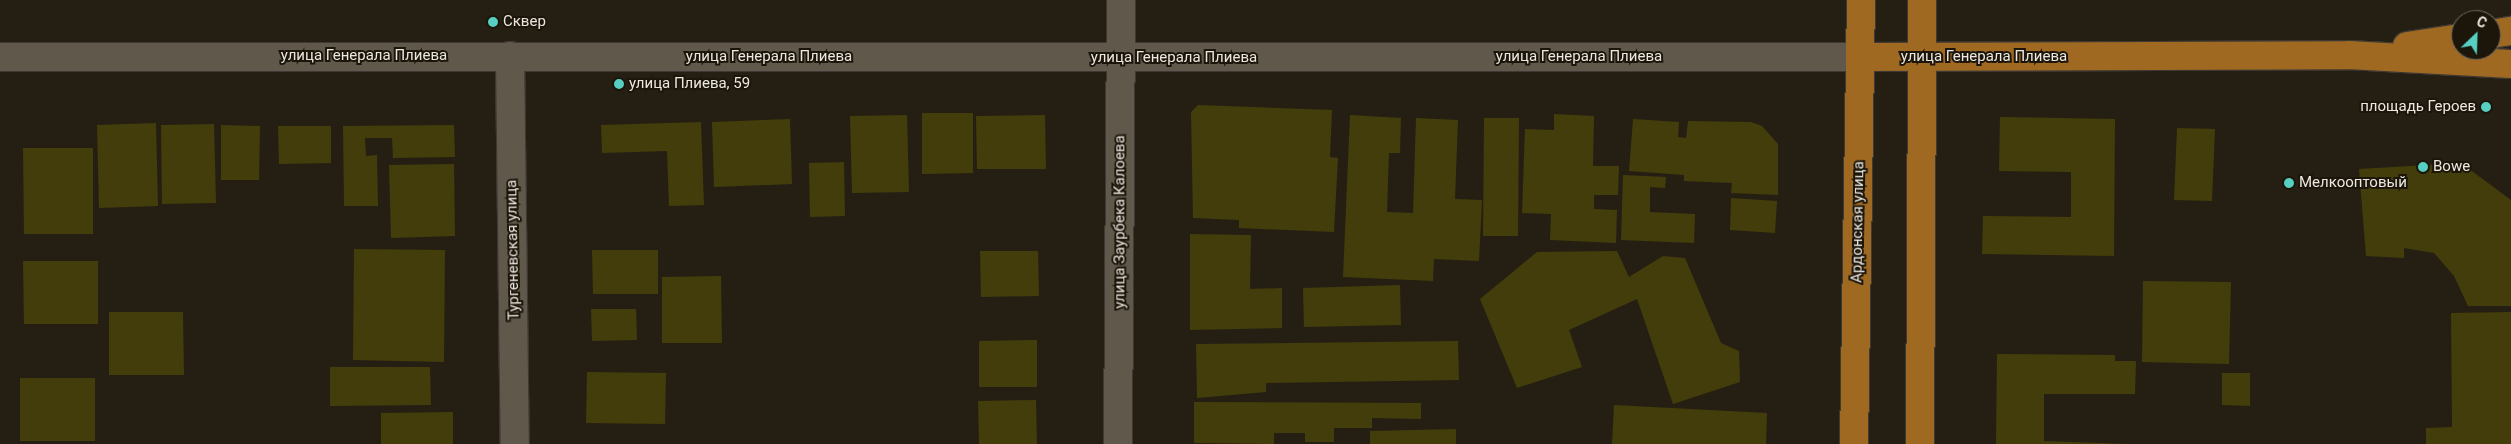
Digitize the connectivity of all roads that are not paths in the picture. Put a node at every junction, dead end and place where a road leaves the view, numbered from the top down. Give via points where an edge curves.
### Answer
1 (1121, 0) edge
2 (1860, 0) edge
3 (1922, 0) edge
4 (2451, 39) edge
5 (2349, 54) junction
6 (510, 56) junction
7 (1922, 56) junction
8 (0, 57) edge
9 (1861, 57) junction
10 (1121, 58) junction
11 (2511, 64) edge
12 (515, 444) edge
13 (1118, 444) edge
14 (1854, 444) edge
15 (1920, 444) edge

1 - 10 street, улица Заурбека Калоева
2 - 9 main road, Ардонская улица
3 - 7 main road
4 - 5 main road, улица Генерала Плиева
5 - 7 main road, улица Генерала Плиева
5 - 11 main road, улица Генерала Плиева
6 - 8 street, улица Генерала Плиева
6 - 10 street, улица Генерала Плиева
6 - 12 street, Тургеневская улица
7 - 9 main road, улица Генерала Плиева
7 - 15 main road
9 - 10 street, улица Генерала Плиева
9 - 14 main road, Ардонская улица
10 - 13 street, улица Заурбека Калоева

